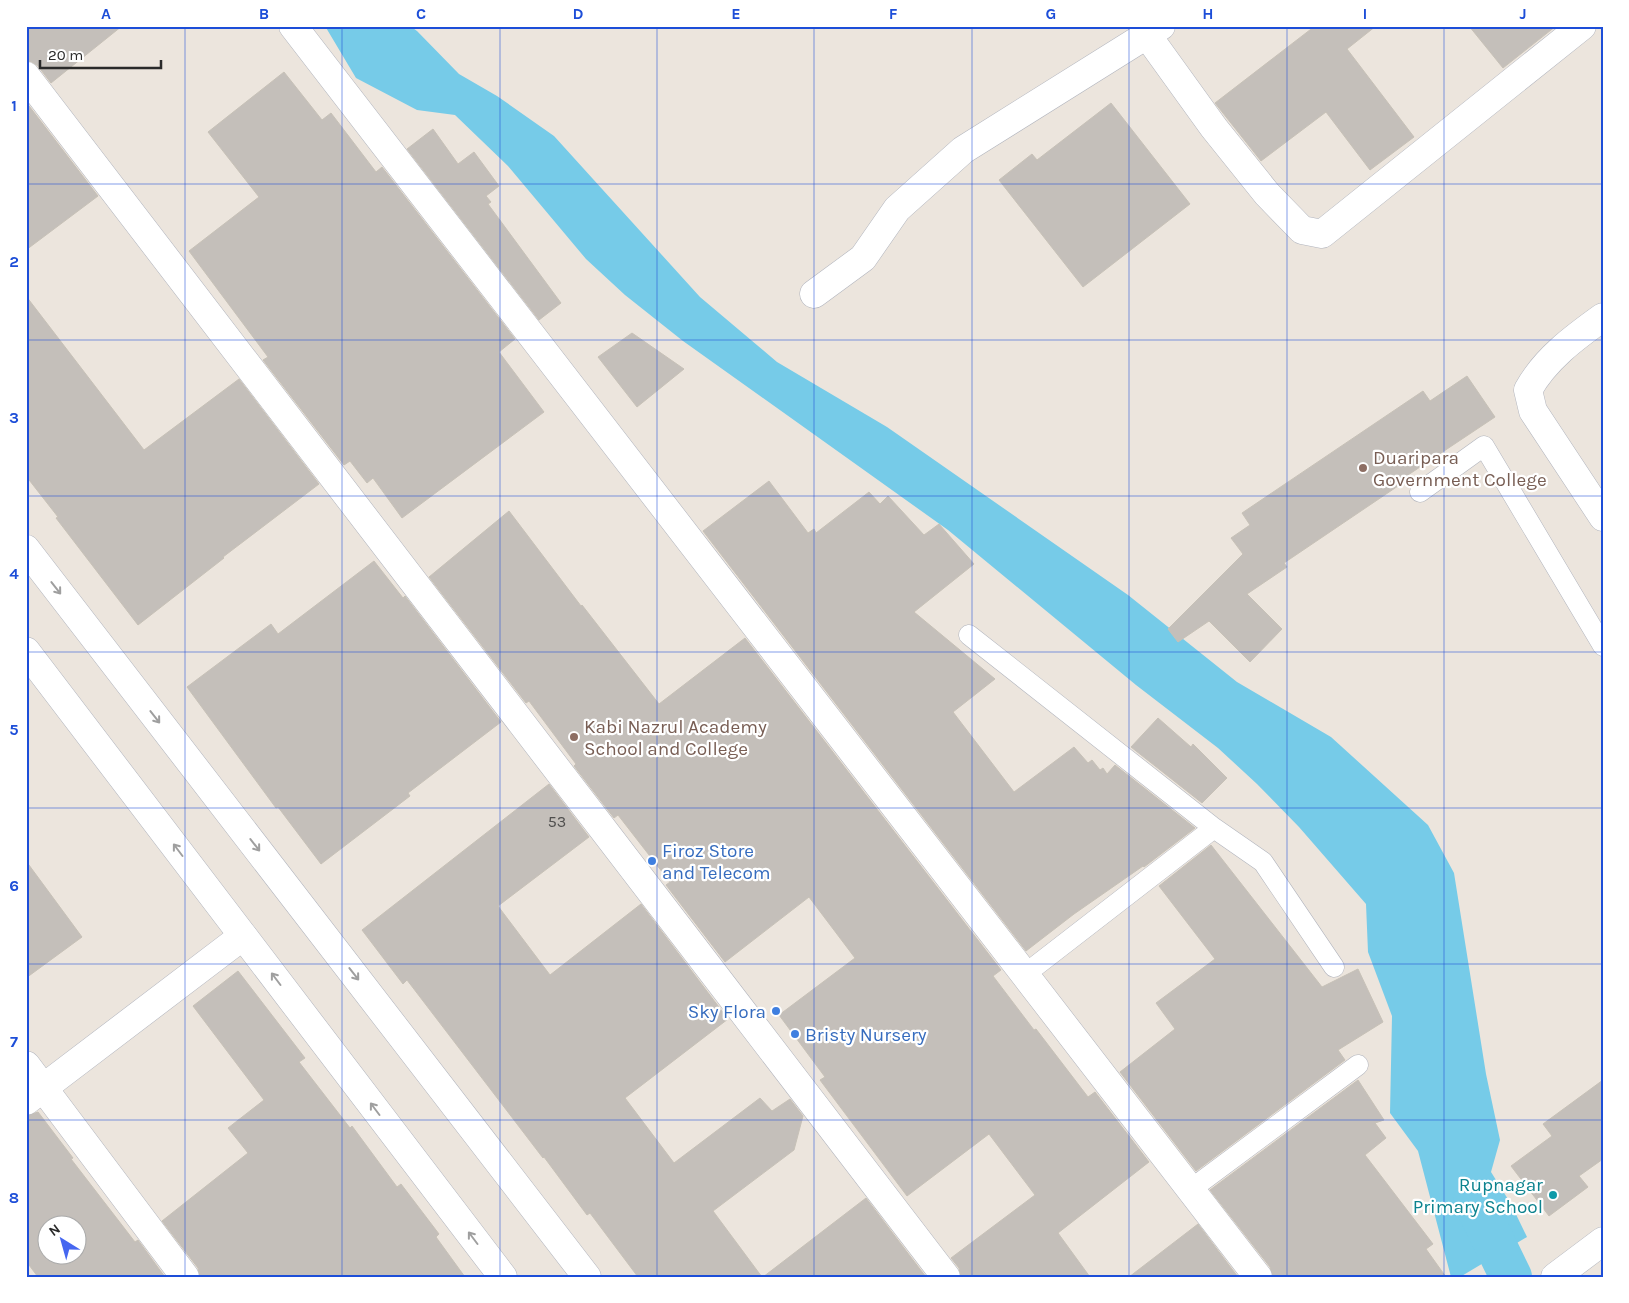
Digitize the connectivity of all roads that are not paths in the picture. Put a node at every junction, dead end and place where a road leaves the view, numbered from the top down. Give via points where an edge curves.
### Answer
1 (293, 26) edge
2 (1582, 26) edge
3 (1158, 28) edge
4 (26, 76) edge
5 (814, 294) dead end
6 (1603, 317) edge
7 (1420, 492) dead end
8 (1603, 517) edge
9 (26, 549) edge
10 (969, 635) dead end
11 (1603, 646) edge
12 (26, 651) edge
13 (1214, 828) junction
14 (243, 936) junction
15 (1334, 967) dead end
16 (1024, 975) junction
17 (1358, 1065) dead end
18 (26, 1066) edge
19 (35, 1095) edge
20 (1190, 1190) junction
21 (1603, 1240) edge
22 (185, 1277) edge
23 (503, 1277) edge
24 (588, 1277) edge
25 (946, 1277) edge
26 (1258, 1277) edge
27 (1555, 1277) edge

1 - 16 street
2 - 3 street via 1322,234 1302,230 1267,194 1214,128
3 - 5 street via 963,150 897,209 863,258
4 - 25 street
6 - 8 street via 1572,339 1536,376 1528,390 1533,411
7 - 11 lane via 1484,446
9 -> 24 street
10 - 13 lane
14 -> 12 street
13 - 15 lane via 1262,862
13 - 16 lane
14 - 19 street
23 -> 14 street
16 - 20 street
17 - 20 lane
18 - 19 street
19 - 22 street
20 - 26 street
21 - 27 street

